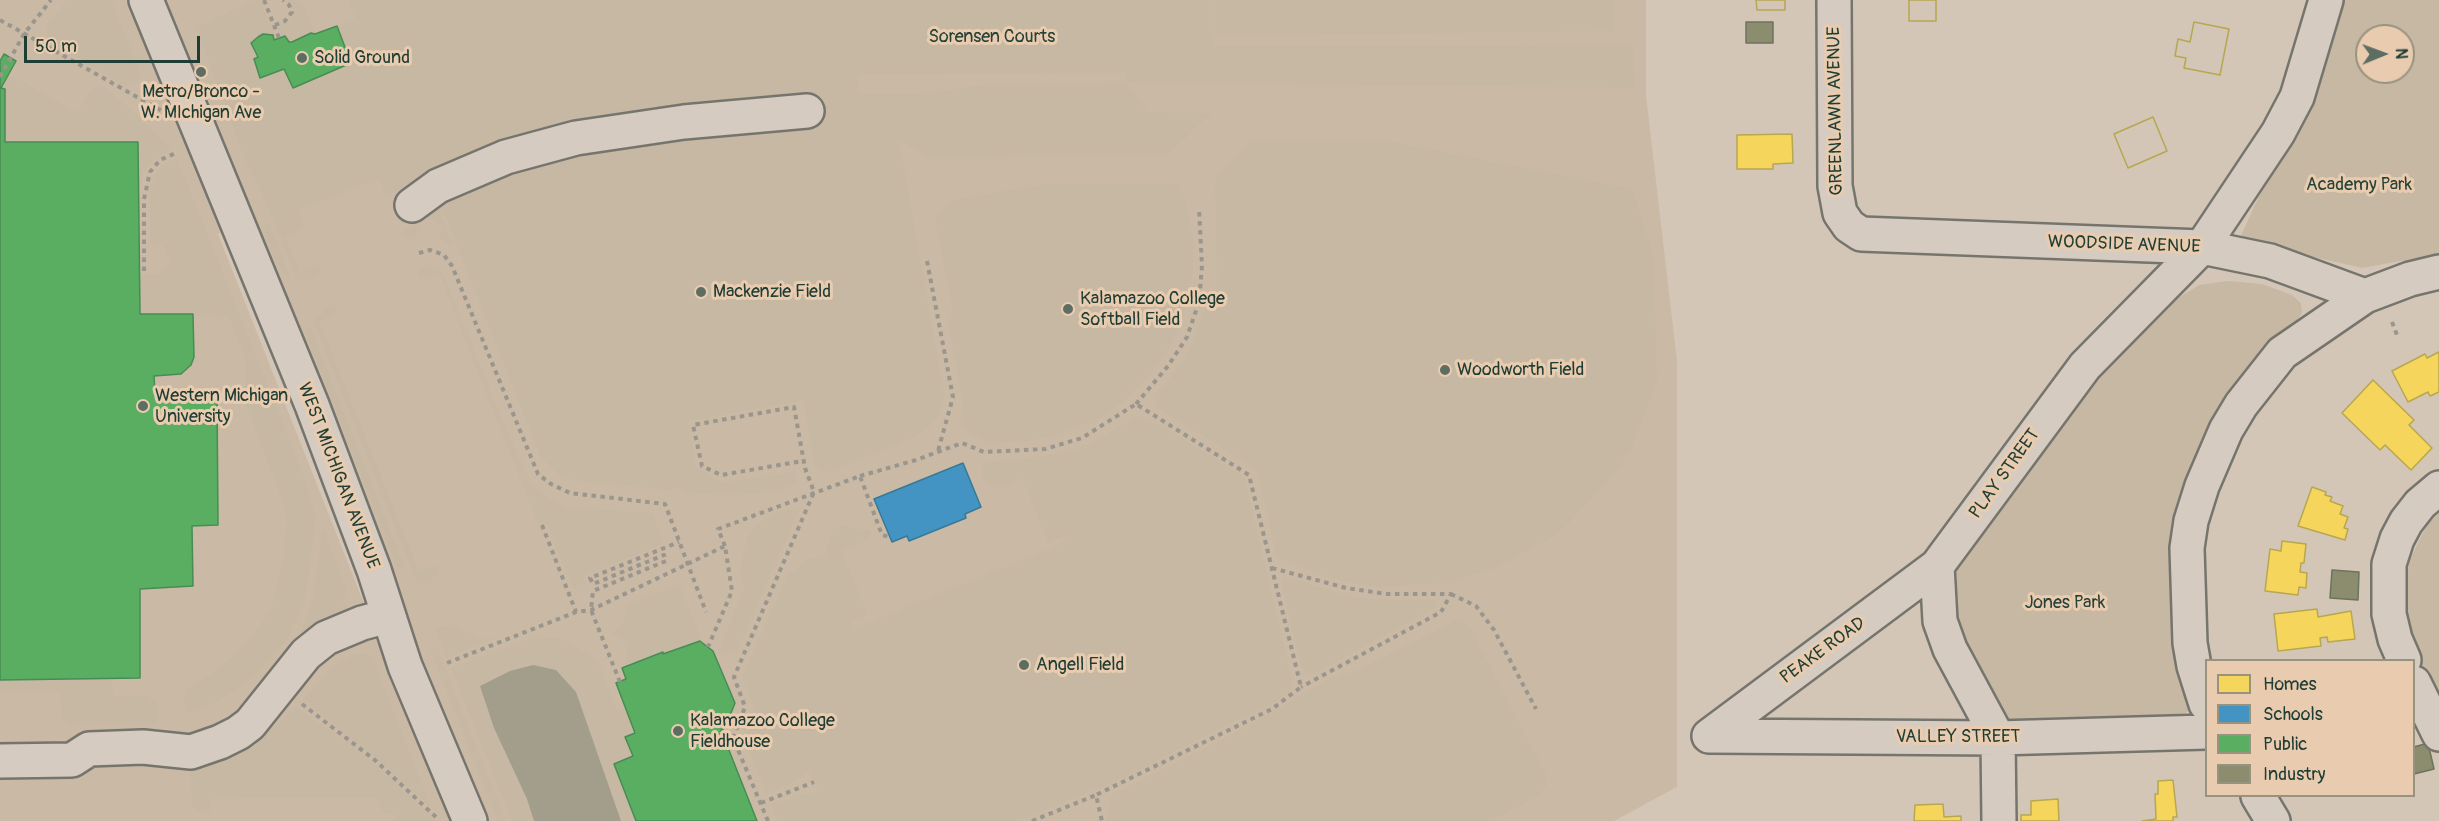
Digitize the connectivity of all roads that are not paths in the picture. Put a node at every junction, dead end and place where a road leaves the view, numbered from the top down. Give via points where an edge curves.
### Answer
1 (146, 0) edge
2 (1834, 0) edge
3 (2326, 0) edge
4 (807, 111) dead end
5 (412, 205) dead end
6 (1876, 235) joint
7 (2202, 247) junction
8 (2439, 272) edge
9 (2365, 296) junction
10 (2439, 488) edge
11 (1937, 566) junction
12 (388, 616) junction
13 (2404, 659) edge
14 (2415, 685) edge
15 (2205, 701) edge
16 (2205, 732) edge
17 (2439, 734) edge
18 (1709, 736) joint
19 (1998, 738) junction
20 (0, 760) edge
21 (2259, 797) edge
22 (454, 820) edge
23 (1999, 821) edge
24 (2273, 821) edge

1 - 12 street, WEST MICHIGAN AVENUE via 312,405
2 - 6 street, GREENLAWN AVENUE via 1835,186 1840,213 1849,226 1862,234
3 - 7 street, PLAY STREET via 2297,97 2278,133
4 - 5 street via 684,122 576,138 506,157 438,186
6 - 7 street, WOODSIDE AVENUE
7 - 9 street, WOODSIDE AVENUE via 2270,261
7 - 11 street, PLAY STREET via 2085,366
8 - 9 street
9 - 15 street via 2282,353 2241,405 2202,486 2187,548 2187,605 2193,666
10 - 13 street via 2406,522 2390,564 2389,614
11 - 18 street, PEAKE ROAD
11 - 19 street via 1940,621 1950,649
12 - 20 street via 341,631 306,654 250,724 220,742 191,752 143,747 89,749 72,760
12 - 22 street, WEST MICHIGAN AVENUE
14 - 17 street
16 - 19 street, VALLEY STREET
18 - 19 street, VALLEY STREET
19 - 23 street
21 - 24 street

